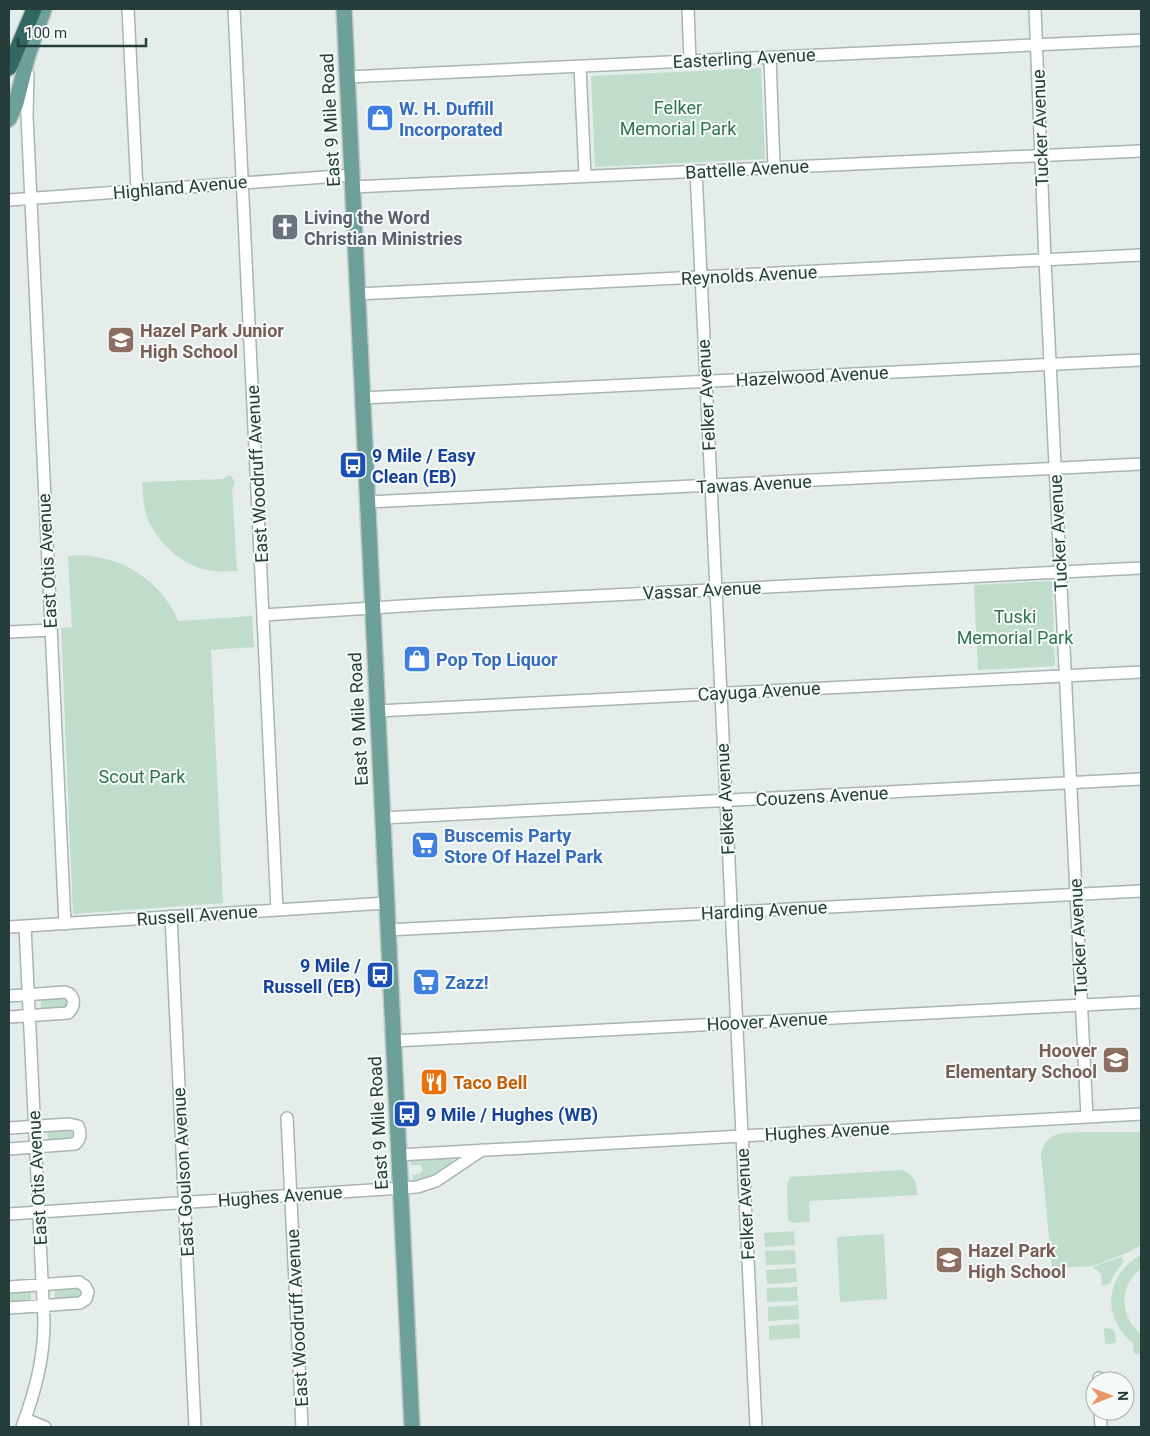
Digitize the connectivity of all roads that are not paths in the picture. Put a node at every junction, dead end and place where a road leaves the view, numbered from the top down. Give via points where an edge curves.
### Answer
1 (34, 9) edge
2 (44, 9) edge
3 (128, 9) edge
4 (234, 9) edge
5 (344, 9) edge
6 (688, 9) edge
7 (1035, 9) edge
8 (1141, 40) edge
9 (1036, 45) junction
10 (30, 49) dead end
11 (770, 57) junction
12 (690, 61) junction
13 (580, 66) junction
14 (9, 68) edge
15 (348, 77) junction
16 (27, 88) junction
17 (12, 112) edge
18 (1141, 151) edge
19 (1041, 156) junction
20 (774, 167) junction
21 (696, 171) junction
22 (585, 176) junction
23 (352, 181) junction
24 (243, 182) junction
25 (137, 190) junction
26 (31, 199) junction
27 (9, 200) edge
28 (1141, 255) edge
29 (1045, 260) junction
30 (700, 277) junction
31 (357, 294) junction
32 (1141, 360) edge
33 (1050, 364) junction
34 (705, 381) junction
35 (362, 398) junction
36 (1141, 464) edge
37 (1055, 469) junction
38 (710, 486) junction
39 (368, 502) junction
40 (1141, 568) edge
41 (1060, 572) junction
42 (716, 590) junction
43 (372, 608) junction
44 (263, 615) junction
45 (51, 630) junction
46 (9, 632) edge
47 (1141, 672) edge
48 (1066, 675) junction
49 (720, 693) junction
50 (377, 711) junction
51 (1141, 779) edge
52 (1070, 783) junction
53 (725, 801) junction
54 (382, 818) junction
55 (1141, 891) edge
56 (1076, 894) junction
57 (386, 903) junction
58 (277, 910) junction
59 (731, 912) junction
60 (171, 916) junction
61 (65, 924) junction
62 (25, 926) junction
63 (9, 927) edge
64 (387, 930) junction
65 (28, 994) junction
66 (9, 996) edge
67 (1141, 1002) edge
68 (1081, 1005) junction
69 (29, 1015) junction
70 (9, 1017) edge
71 (736, 1023) junction
72 (393, 1041) junction
73 (1141, 1114) edge
74 (1087, 1116) junction
75 (287, 1118) dead end
76 (35, 1126) junction
77 (9, 1128) edge
78 (742, 1136) junction
79 (36, 1147) junction
80 (9, 1149) edge
81 (482, 1150) junction
82 (398, 1155) junction
83 (400, 1188) junction
84 (291, 1195) junction
85 (184, 1202) junction
86 (39, 1212) junction
87 (9, 1214) edge
88 (42, 1284) junction
89 (9, 1287) edge
90 (44, 1305) junction
91 (9, 1308) edge
92 (23, 1423) edge
93 (45, 1427) edge
94 (195, 1427) edge
95 (302, 1427) edge
96 (412, 1427) edge
97 (756, 1427) edge

1 - 14 highway
2 - 17 main road
3 - 25 street
4 - 24 street, East Woodruff Avenue
5 - 15 main road, East 9 Mile Road
6 - 12 street
7 - 9 street, Tucker Avenue
8 - 9 street, Easterling Avenue
9 - 11 street, Easterling Avenue
9 - 19 street, Tucker Avenue
10 - 16 street
11 - 12 street, Easterling Avenue
11 - 20 street
12 - 13 street, Easterling Avenue
13 - 15 street, Easterling Avenue
13 - 22 street
15 - 23 main road, East 9 Mile Road
16 - 17 street
16 - 26 street
17 - 26 street via 16,107 22,110 27,190
18 - 19 street, Battelle Avenue
19 - 20 street, Battelle Avenue
19 - 29 street, Tucker Avenue
20 - 21 street, Battelle Avenue
21 - 22 street, Battelle Avenue
21 - 30 street, Felker Avenue
22 - 23 street, Battelle Avenue
23 - 24 street, Highland Avenue
23 - 31 main road, East 9 Mile Road
24 - 25 street, Highland Avenue
24 - 44 street, East Woodruff Avenue
25 - 26 street, Highland Avenue
26 - 27 street, Highland Avenue
26 - 45 street, East Otis Avenue
28 - 29 street, Reynolds Avenue
29 - 30 street, Reynolds Avenue
29 - 33 street, Tucker Avenue
30 - 31 street, Reynolds Avenue
30 - 34 street, Felker Avenue
31 - 35 main road, East 9 Mile Road
32 - 33 street, Hazelwood Avenue
33 - 34 street, Hazelwood Avenue
33 - 37 street, Tucker Avenue
34 - 35 street, Hazelwood Avenue
34 - 38 street, Felker Avenue
35 - 39 main road, East 9 Mile Road
36 - 37 street, Tawas Avenue
37 - 38 street, Tawas Avenue
37 - 41 street, Tucker Avenue
38 - 39 street, Tawas Avenue
38 - 42 street, Felker Avenue
39 - 43 main road, East 9 Mile Road
40 - 41 street, Vassar Avenue
41 - 42 street, Vassar Avenue
41 - 48 street, Tucker Avenue
42 - 43 street, Vassar Avenue
42 - 49 street, Felker Avenue
43 - 44 street, Vassar Avenue
43 - 50 main road, East 9 Mile Road
44 - 58 street, East Woodruff Avenue
45 - 46 street
45 - 61 street, East Otis Avenue
47 - 48 street, Cayuga Avenue
48 - 49 street, Cayuga Avenue
48 - 52 street, Tucker Avenue
49 - 50 street, Cayuga Avenue
49 - 53 street, Felker Avenue
50 - 54 main road, East 9 Mile Road
51 - 52 street, Couzens Avenue
52 - 53 street, Couzens Avenue
52 - 56 street, Tucker Avenue
53 - 54 street, Couzens Avenue
53 - 59 street, Felker Avenue
54 - 57 main road, East 9 Mile Road
55 - 56 street, Harding Avenue
56 - 59 street, Harding Avenue
56 - 68 street, Tucker Avenue
57 - 58 street, Russell Avenue
57 - 64 main road, East 9 Mile Road
58 - 60 street, Russell Avenue
59 - 64 street, Harding Avenue
59 - 71 street, Felker Avenue
60 - 61 street, Russell Avenue
60 - 85 street, East Goulson Avenue
61 - 62 street, Russell Avenue
62 - 63 street, Russell Avenue
62 - 65 street, East Otis Avenue
64 - 72 main road, East 9 Mile Road
65 - 66 street
65 - 69 street, East Otis Avenue
65 - 69 street via 65,992 70,994 74,1004 68,1013
67 - 68 street, Hoover Avenue
68 - 71 street, Hoover Avenue
68 - 74 street, Tucker Avenue
69 - 70 street
69 - 76 street, East Otis Avenue
71 - 72 street, Hoover Avenue
71 - 78 street, Felker Avenue
72 - 82 main road, East 9 Mile Road
73 - 74 street, Hughes Avenue
74 - 78 street, Hughes Avenue
75 - 84 street, East Woodruff Avenue
76 - 77 street
76 - 79 street, East Otis Avenue
76 - 79 street via 74,1125 78,1126 80,1136 75,1144
78 - 81 street, Hughes Avenue
78 - 97 street, Felker Avenue
79 - 80 street
79 - 86 street, East Otis Avenue
81 - 82 street, Hughes Avenue
81 - 83 street, Hughes Avenue via 436,1181
82 - 83 main road, East 9 Mile Road
83 - 84 street, Hughes Avenue
83 - 96 main road, East 9 Mile Road
84 - 85 street, Hughes Avenue
84 - 95 street, East Woodruff Avenue
85 - 86 street, Hughes Avenue
85 - 94 street, East Goulson Avenue
86 - 87 street, Hughes Avenue
86 - 88 street, East Otis Avenue
88 - 89 street
88 - 90 street, East Otis Avenue
88 - 90 street via 79,1282 86,1286 88,1292 80,1303
90 - 91 street
90 - 92 street, East Otis Avenue via 39,1375
92 - 93 street

